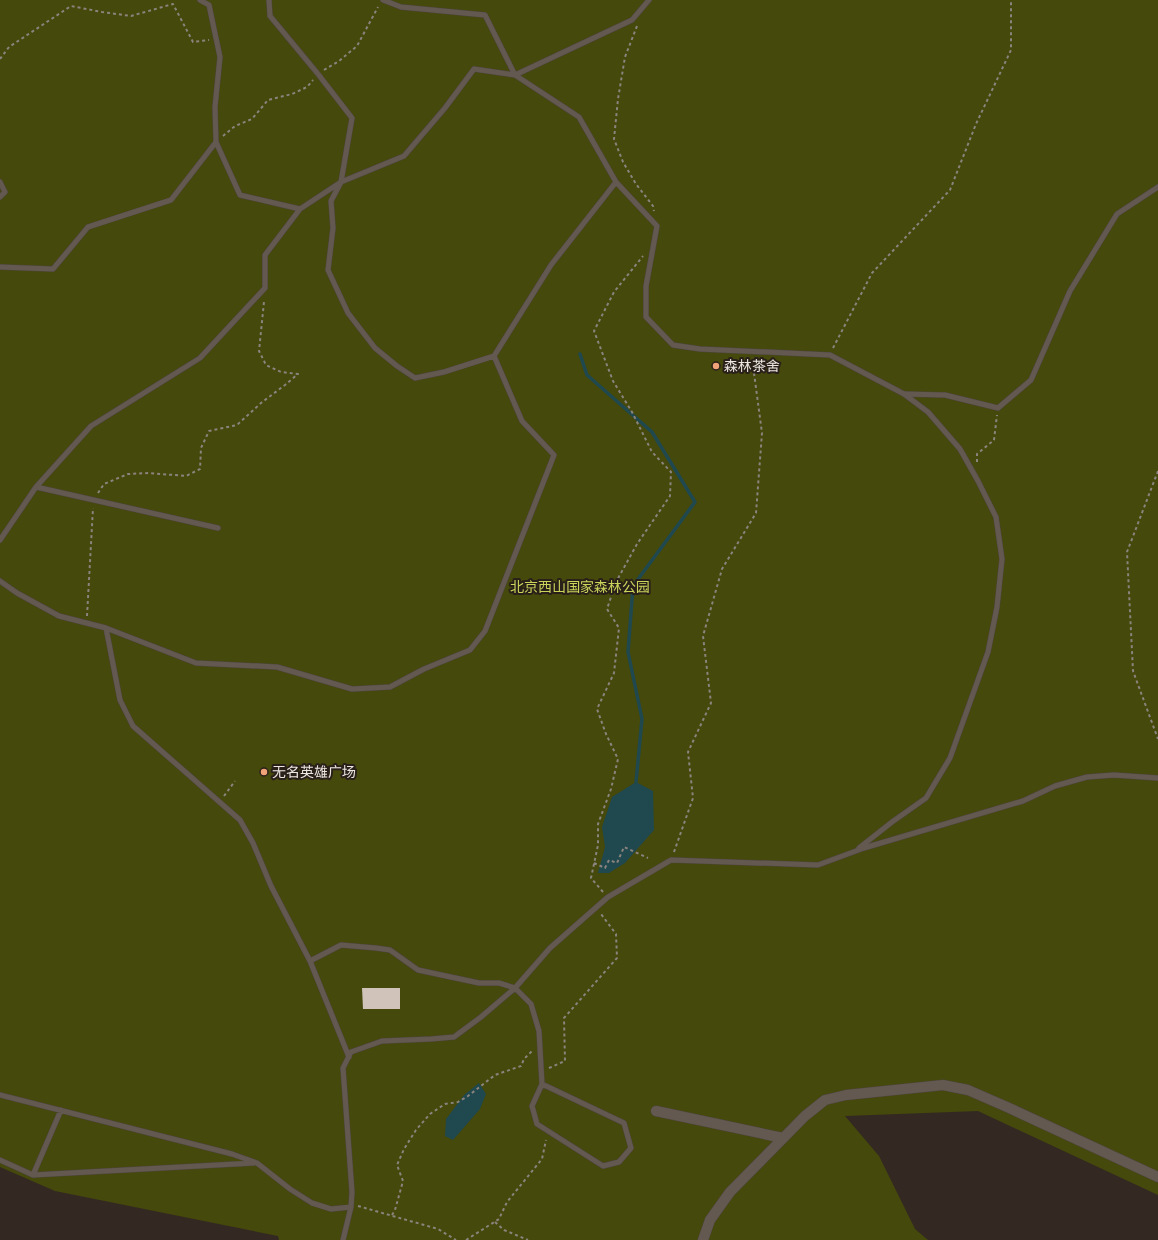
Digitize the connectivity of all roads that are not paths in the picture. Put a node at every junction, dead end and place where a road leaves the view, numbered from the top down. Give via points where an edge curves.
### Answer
1 (200, 0) edge
2 (269, 0) edge
3 (383, 0) edge
4 (649, 0) edge
5 (515, 75) junction
6 (216, 142) junction
7 (0, 182) edge
8 (341, 182) junction
9 (616, 182) junction
10 (1158, 187) edge
11 (0, 197) edge
12 (300, 209) junction
13 (0, 267) edge
14 (494, 356) junction
15 (904, 394) junction
16 (36, 487) junction
17 (218, 528) dead end
18 (0, 540) edge
19 (0, 581) edge
20 (106, 628) junction
21 (1158, 778) edge
22 (857, 850) junction
23 (310, 961) junction
24 (515, 988) junction
25 (349, 1057) junction
26 (542, 1084) junction
27 (0, 1095) edge
28 (60, 1110) junction
29 (656, 1111) dead end
30 (783, 1138) junction
31 (0, 1160) edge
32 (257, 1163) junction
33 (33, 1175) junction
34 (1158, 1177) edge
35 (351, 1207) junction
36 (343, 1240) edge
37 (703, 1240) edge

1 - 6 lane via 209,5 220,57 215,107
2 - 8 lane via 270,16 352,118
3 - 5 lane via 401,7 485,14
4 - 5 lane via 632,20
5 - 8 lane via 474,69 404,156
5 - 9 lane via 579,118
6 - 12 lane via 240,195
6 - 13 lane via 171,200 88,227 53,268
7 - 11 lane via 5,192
8 - 12 lane
8 - 14 lane via 331,200 333,228 328,270 348,313 375,348 415,378
9 - 14 lane via 551,265
9 - 15 lane via 657,226 646,286 646,317 673,344 700,349 830,355
10 - 15 lane via 1117,214 1070,291 1031,380 998,408 945,395
12 - 16 lane via 265,255 265,288 200,358 91,426
14 - 20 lane via 522,421 554,455 485,631 470,650 424,669 390,687 352,689 277,667 196,663
15 - 22 lane via 928,412 960,449 996,517 1002,559 997,607 988,652 950,758 926,798
16 - 17 lane
16 - 18 lane
19 - 20 lane via 59,616
20 - 23 lane via 120,700 133,726 240,820 253,843 270,886
21 - 22 lane via 1114,775 1087,777 1055,786 1023,801
22 - 24 lane via 818,865 671,860 608,897 550,948
23 - 24 lane via 341,945 376,948 390,950 418,970
23 - 25 lane
24 - 25 lane via 454,1037 382,1041 351,1052
24 - 26 lane via 531,1004 539,1031
25 - 35 lane via 343,1068
26 - 26 lane via 624,1123 631,1148 619,1162 603,1166 537,1124 532,1106
27 - 28 lane
28 - 32 lane via 232,1154
28 - 33 lane
29 - 30 street
30 - 34 street via 826,1100 846,1094 943,1085 968,1090 988,1098
30 - 37 street via 730,1192 710,1220
31 - 33 lane
32 - 33 lane
32 - 35 lane via 312,1203 331,1209
35 - 36 lane

